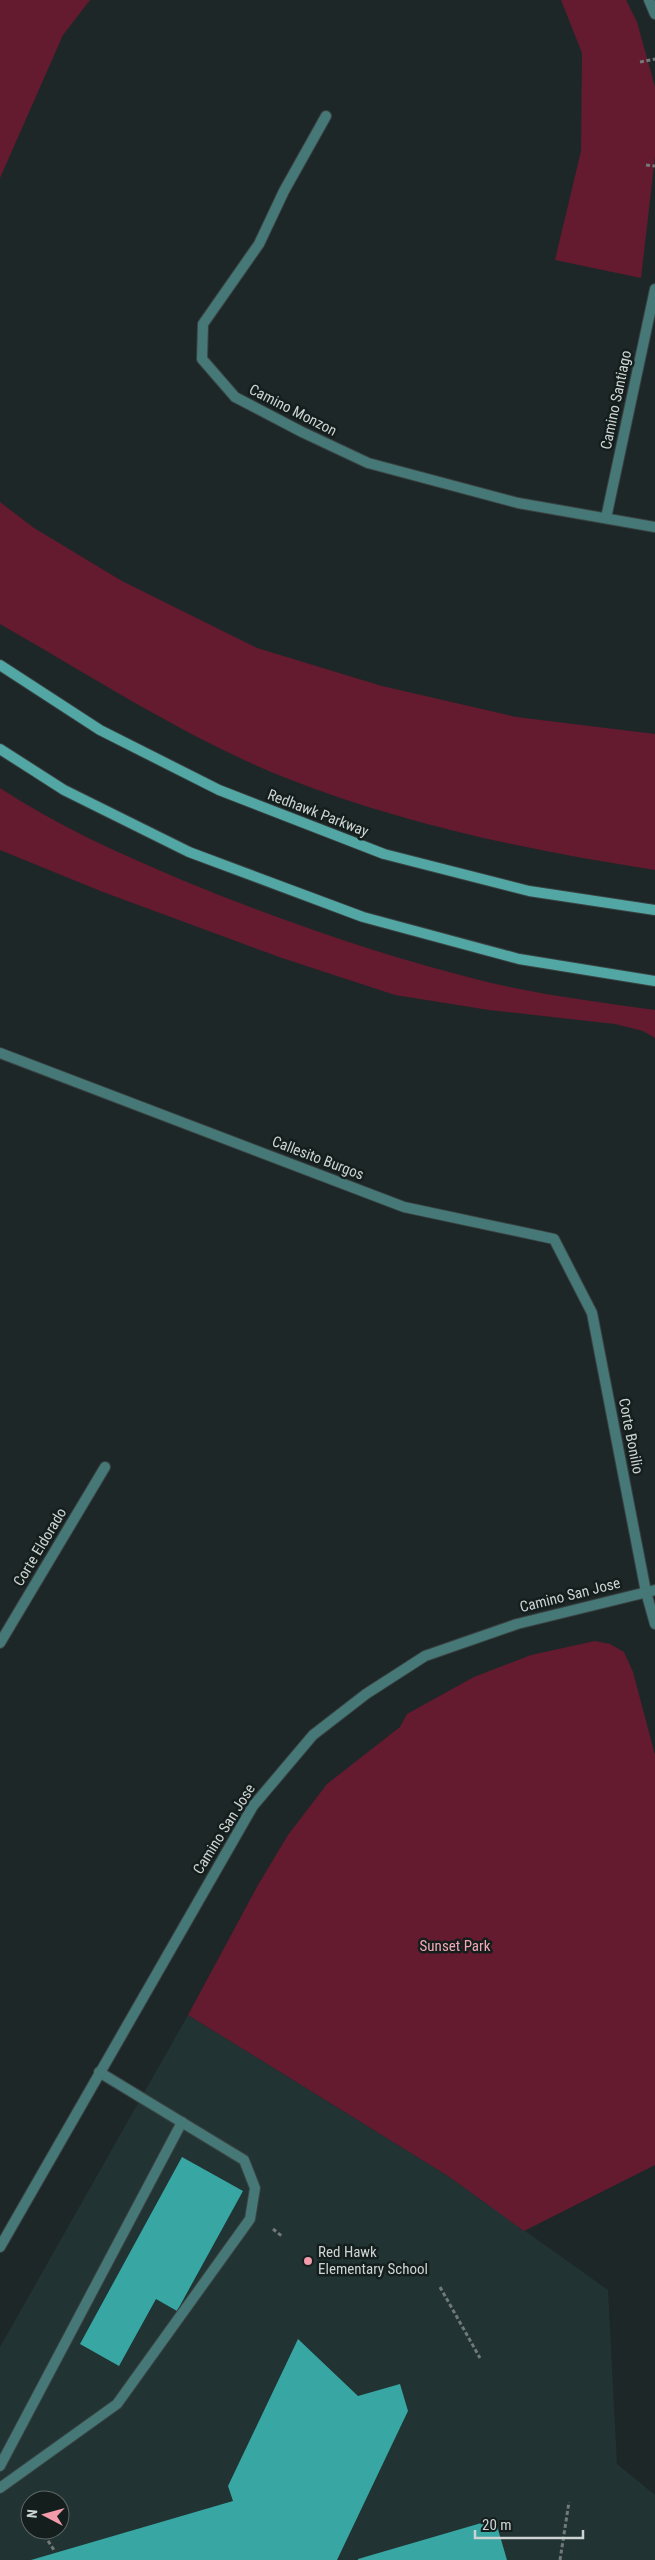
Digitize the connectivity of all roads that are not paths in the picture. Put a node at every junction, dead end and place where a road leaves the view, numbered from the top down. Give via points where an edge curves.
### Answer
1 (648, 0) edge
2 (655, 14) edge
3 (326, 116) dead end
4 (655, 289) edge
5 (606, 518) junction
6 (655, 527) edge
7 (0, 665) edge
8 (0, 749) edge
9 (655, 910) edge
10 (655, 981) edge
11 (0, 1053) edge
12 (592, 1313) joint
13 (105, 1467) dead end
14 (651, 1591) edge
15 (655, 1624) edge
16 (0, 1643) edge
17 (99, 2072) junction
18 (182, 2122) junction
19 (0, 2247) edge
20 (0, 2466) edge
21 (0, 2488) edge

1 - 2 street
3 - 5 street, Camino Monzon via 259,244 203,324 202,359 235,397 368,463 518,503
4 - 5 street, Camino Santiago
5 - 6 street, Camino Monzon
7 - 9 main road, Redhawk Parkway via 100,730 219,790 384,854 529,891
8 - 10 main road via 64,790 189,852 363,917 519,959
11 - 12 street, Callesito Burgos via 404,1207 554,1239
12 - 14 street, Corte Bonilio
13 - 16 street, Corte Eldorado
14 - 15 street, Corte Bonilio
14 - 17 street, Camino San Jose via 517,1624 426,1656 366,1694 312,1735 253,1806
17 - 18 street
17 - 19 street, Camino San Jose
18 - 20 street
18 - 21 street via 244,2160 255,2188 250,2219 117,2404

